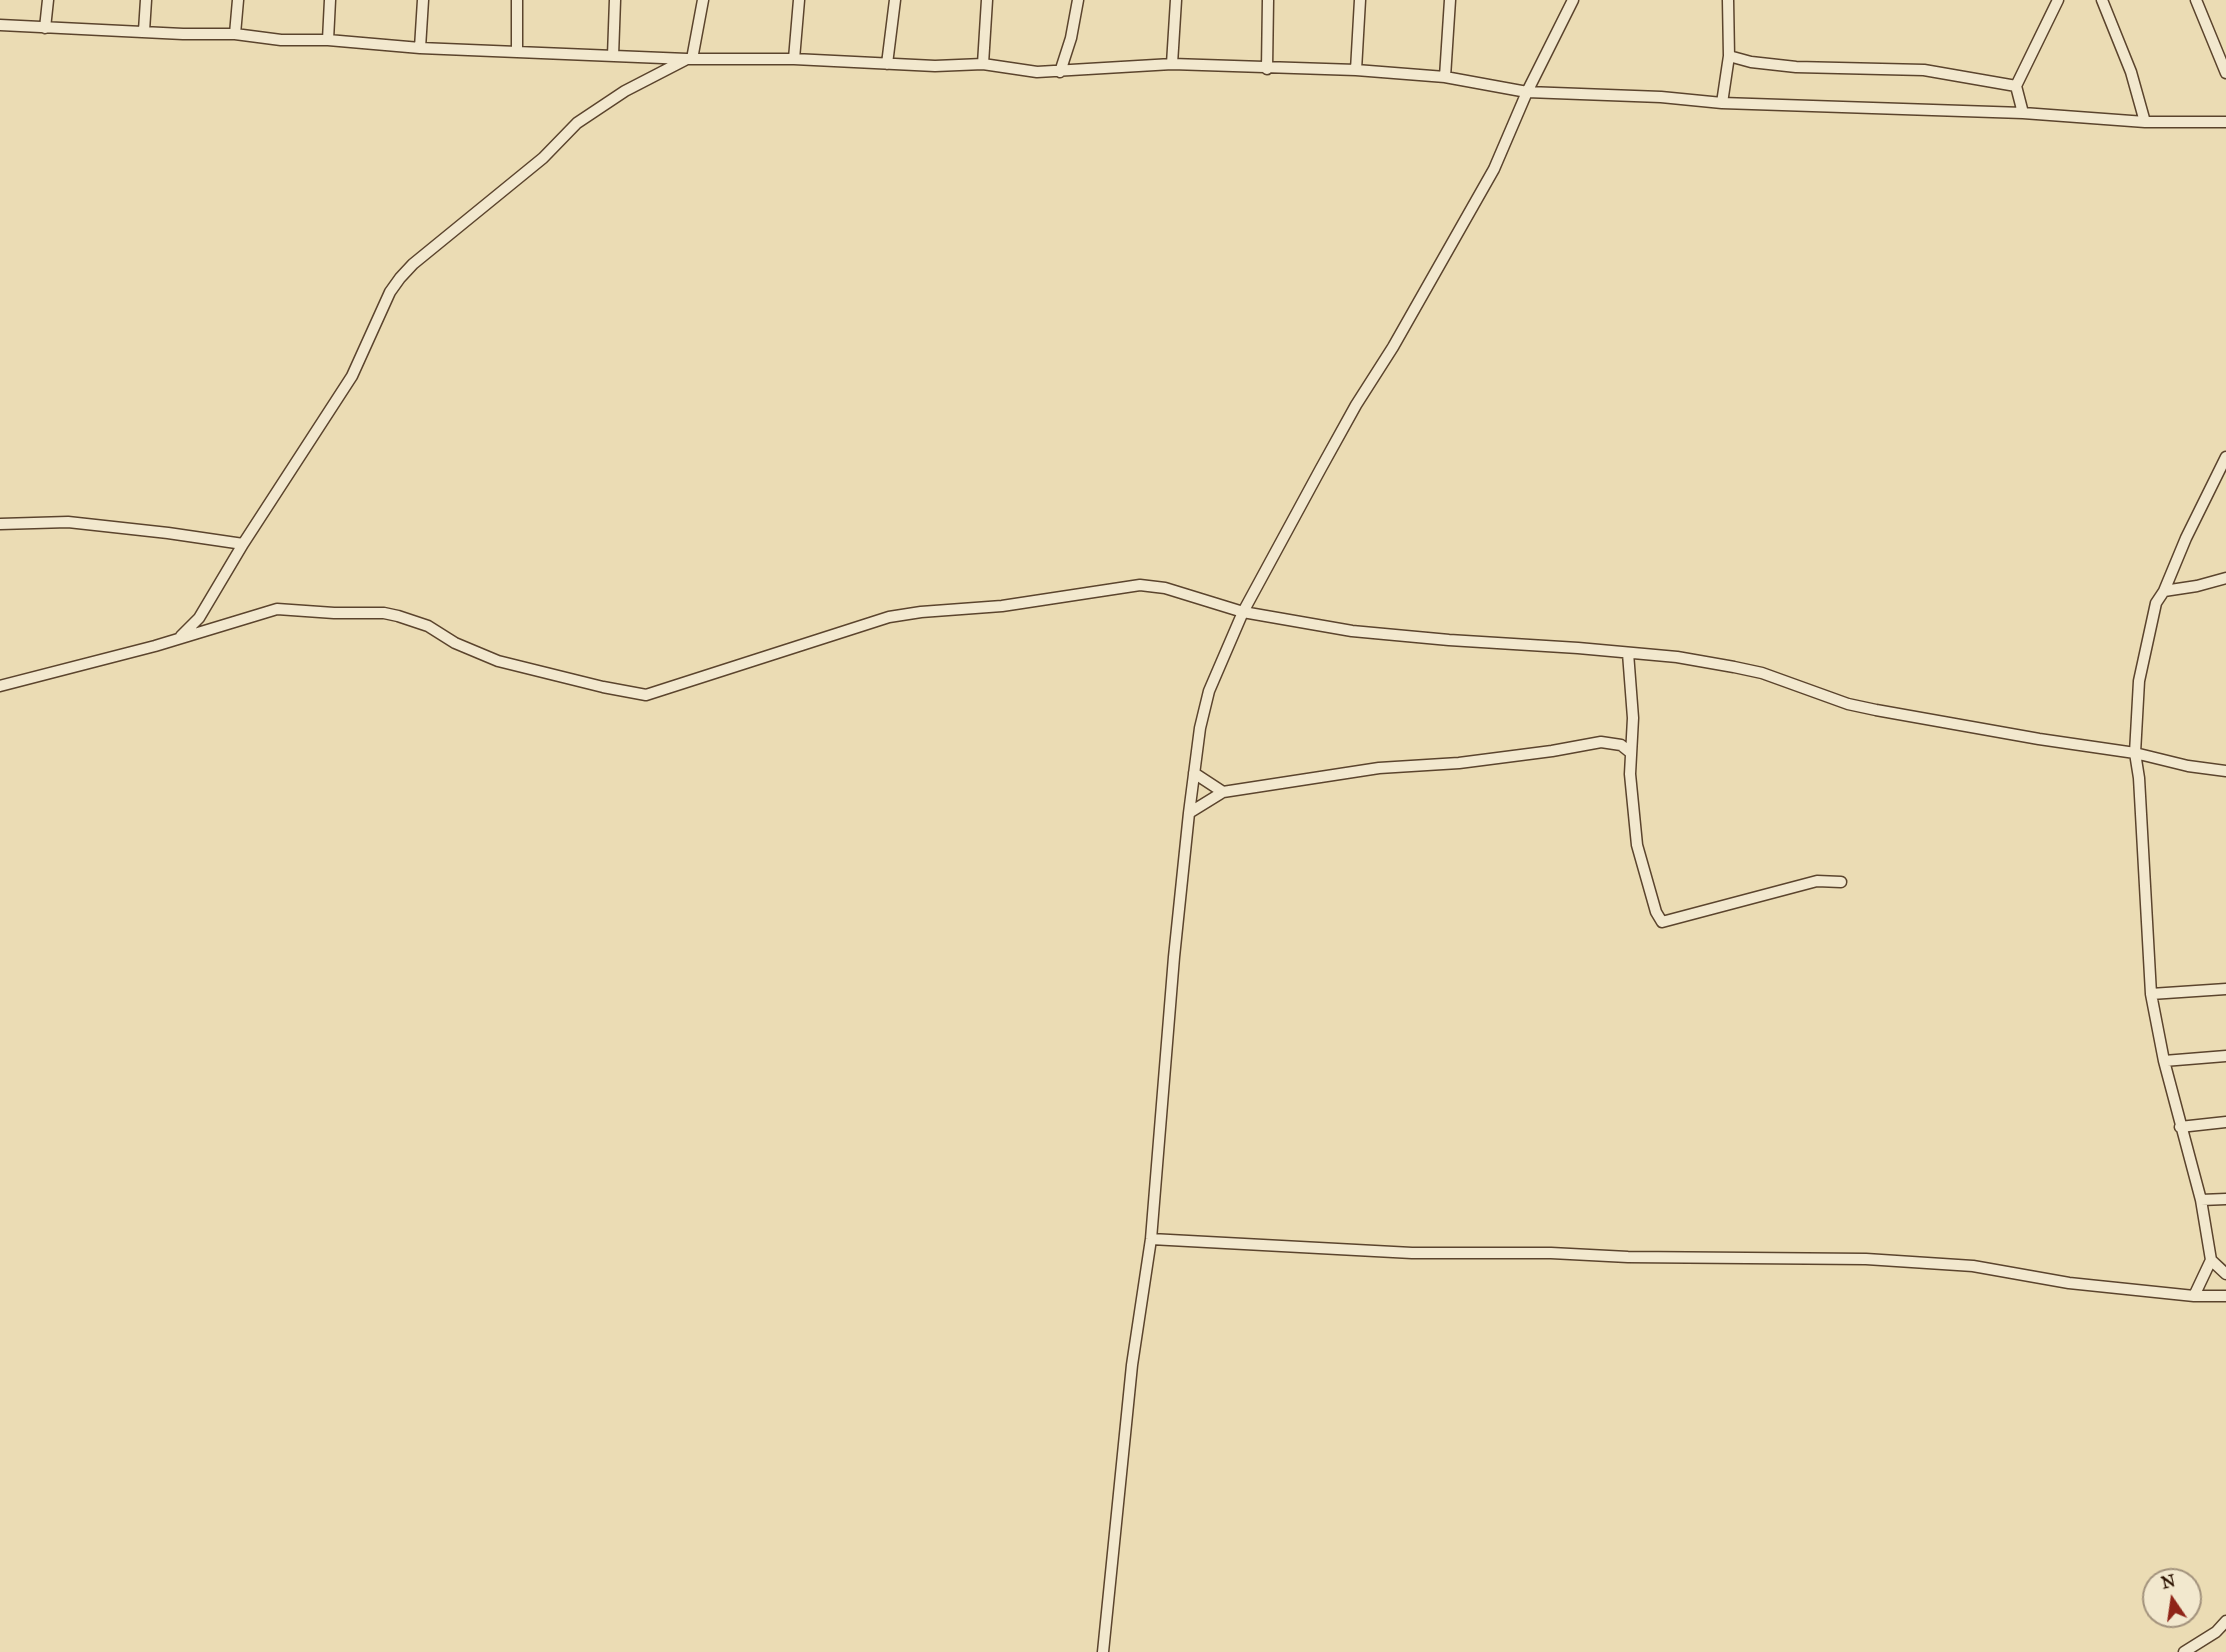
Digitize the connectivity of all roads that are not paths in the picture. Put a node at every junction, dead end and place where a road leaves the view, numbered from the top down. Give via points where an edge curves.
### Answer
1 (48, 0) edge
2 (146, 0) edge
3 (238, 0) edge
4 (330, 0) edge
5 (423, 0) edge
6 (517, 0) edge
7 (615, 0) edge
8 (703, 0) edge
9 (799, 0) edge
10 (895, 0) edge
11 (987, 0) edge
12 (1078, 0) edge
13 (1176, 0) edge
14 (1268, 0) edge
15 (1360, 0) edge
16 (1450, 0) edge
17 (1573, 0) edge
18 (1728, 0) edge
19 (2102, 0) edge
20 (2196, 0) edge
21 (2056, 1) edge
22 (0, 25) edge
23 (45, 28) junction
24 (144, 31) junction
25 (235, 34) junction
26 (327, 40) junction
27 (420, 48) junction
28 (517, 51) junction
29 (613, 56) junction
30 (1730, 56) junction
31 (690, 59) junction
32 (794, 59) junction
33 (887, 64) junction
34 (983, 64) junction
35 (1172, 64) junction
36 (1267, 69) junction
37 (1356, 70) junction
38 (1060, 72) junction
39 (2226, 73) edge
40 (1445, 77) junction
41 (2016, 86) junction
42 (1527, 92) junction
43 (1722, 103) junction
44 (2023, 113) junction
45 (2145, 122) junction
46 (2226, 122) edge
47 (2226, 457) edge
48 (0, 524) edge
49 (243, 544) junction
50 (2226, 578) edge
51 (2164, 591) junction
52 (1243, 612) junction
53 (178, 638) junction
54 (1628, 653) junction
55 (0, 686) edge
56 (1631, 753) junction
57 (2135, 753) junction
58 (2226, 771) edge
59 (1194, 773) junction
60 (1223, 792) junction
61 (1189, 813) junction
62 (1840, 882) dead end
63 (2226, 989) edge
64 (2151, 994) junction
65 (2226, 1056) edge
66 (2164, 1061) junction
67 (2226, 1122) edge
68 (2180, 1127) junction
69 (2226, 1199) edge
70 (2200, 1200) junction
71 (1151, 1239) junction
72 (2211, 1260) junction
73 (2226, 1274) edge
74 (2194, 1296) junction
75 (2226, 1296) edge
76 (2226, 1621) edge
77 (1103, 1652) edge
78 (2184, 1652) edge

1 - 23 street
2 - 24 street
3 - 25 street
4 - 26 street
5 - 27 street
6 - 28 street
7 - 29 street
8 - 31 street
9 - 32 street
10 - 33 street
11 - 34 street
12 - 38 street
13 - 35 street
14 - 36 street
15 - 37 street
16 - 40 street
17 - 42 street
18 - 30 street
19 - 45 street via 2131,72
20 - 39 street
21 - 41 street
22 - 23 street
23 - 24 street
24 - 25 street
25 - 26 street
26 - 27 street
27 - 28 street
28 - 29 street
29 - 31 street
30 - 41 street via 1796,67 1924,70
30 - 43 street
31 - 32 street
31 - 49 street via 626,91 577,123 543,158 413,264 390,292 352,376
32 - 33 street
33 - 34 street
34 - 38 street
35 - 36 street
35 - 38 street
36 - 37 street
37 - 40 street
40 - 42 street
41 - 44 street
42 - 43 street
42 - 52 street via 1494,169 1356,405
43 - 44 street
44 - 45 street
45 - 46 street
47 - 51 street
48 - 49 street via 68,522
49 - 53 street via 199,618
50 - 51 street
51 - 57 street via 2156,603 2139,681
52 - 53 street via 1165,588 1140,585 1002,606 921,612 870,622 646,695 498,661 455,643 428,626 384,613 277,609
52 - 54 street via 1352,631
52 - 59 street via 1209,691
53 - 55 street
54 - 56 street via 1633,718
54 - 57 street via 1677,657 1762,673 1876,710
56 - 60 street via 1621,745 1601,742 1459,763 1379,768
56 - 62 street via 1637,845 1662,922 1817,881
57 - 58 street
57 - 64 street
59 - 60 street
59 - 61 street
60 - 61 street
61 - 71 street
63 - 64 street
64 - 66 street
65 - 66 street
66 - 68 street
67 - 68 street
68 - 70 street
69 - 70 street
70 - 72 street
71 - 74 street via 1412,1253 1866,1259 1973,1266 2069,1283
71 - 77 street via 1132,1365
72 - 73 street
72 - 74 street
74 - 75 street
76 - 78 street

